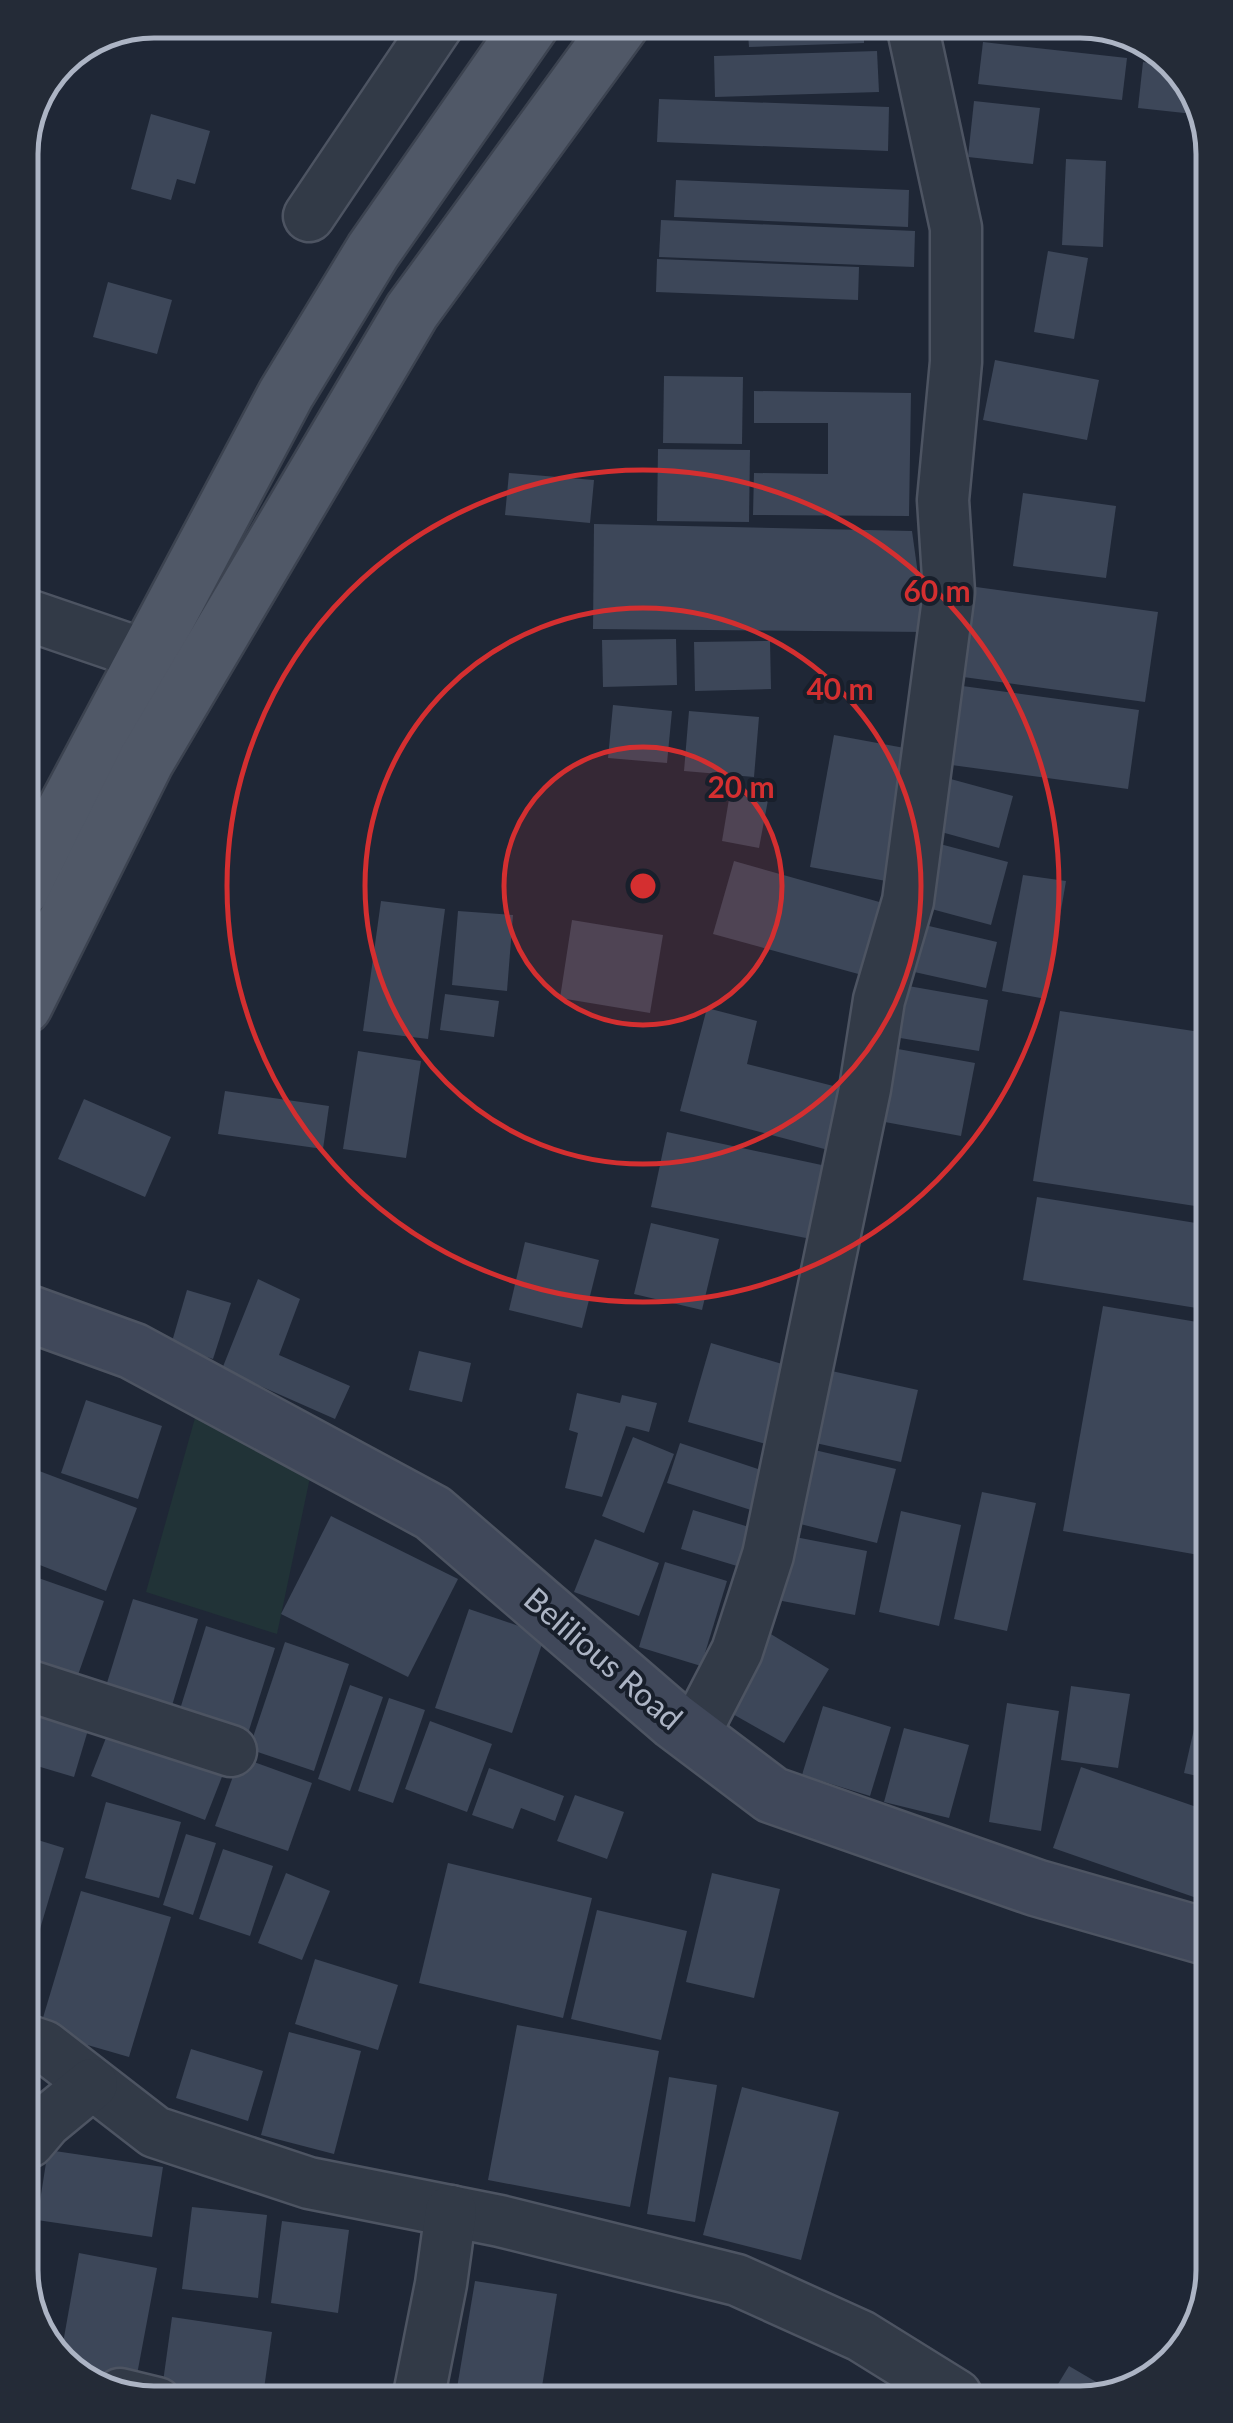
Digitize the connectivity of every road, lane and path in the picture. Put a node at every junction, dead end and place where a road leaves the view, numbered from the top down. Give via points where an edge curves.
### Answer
1 (429, 38) edge
2 (521, 38) edge
3 (611, 38) edge
4 (915, 38) edge
5 (309, 216) dead end
6 (38, 618) edge
7 (148, 656) junction
8 (38, 861) edge
9 (38, 978) edge
10 (38, 1316) edge
11 (38, 1689) edge
12 (693, 1736) junction
13 (231, 1751) dead end
14 (1196, 1933) edge
15 (38, 2044) edge
16 (92, 2084) junction
17 (38, 2131) edge
18 (451, 2211) junction
19 (421, 2385) edge
20 (941, 2386) edge

1 - 5 street
2 - 7 main road via 372,251
3 - 9 main road via 412,311 146,761
4 - 12 street via 956,228 956,362 943,500 949,592 908,902 878,1000 768,1555 736,1651
6 - 7 street
7 - 8 main road
10 - 12 main road, Belilious Road via 134,1351 432,1513
11 - 13 street
12 - 14 main road, Belilious Road via 772,1796 1037,1888
15 - 16 street
16 - 17 street
16 - 18 street via 155,2132 309,2183
18 - 19 street
18 - 20 street via 736,2280 861,2336

